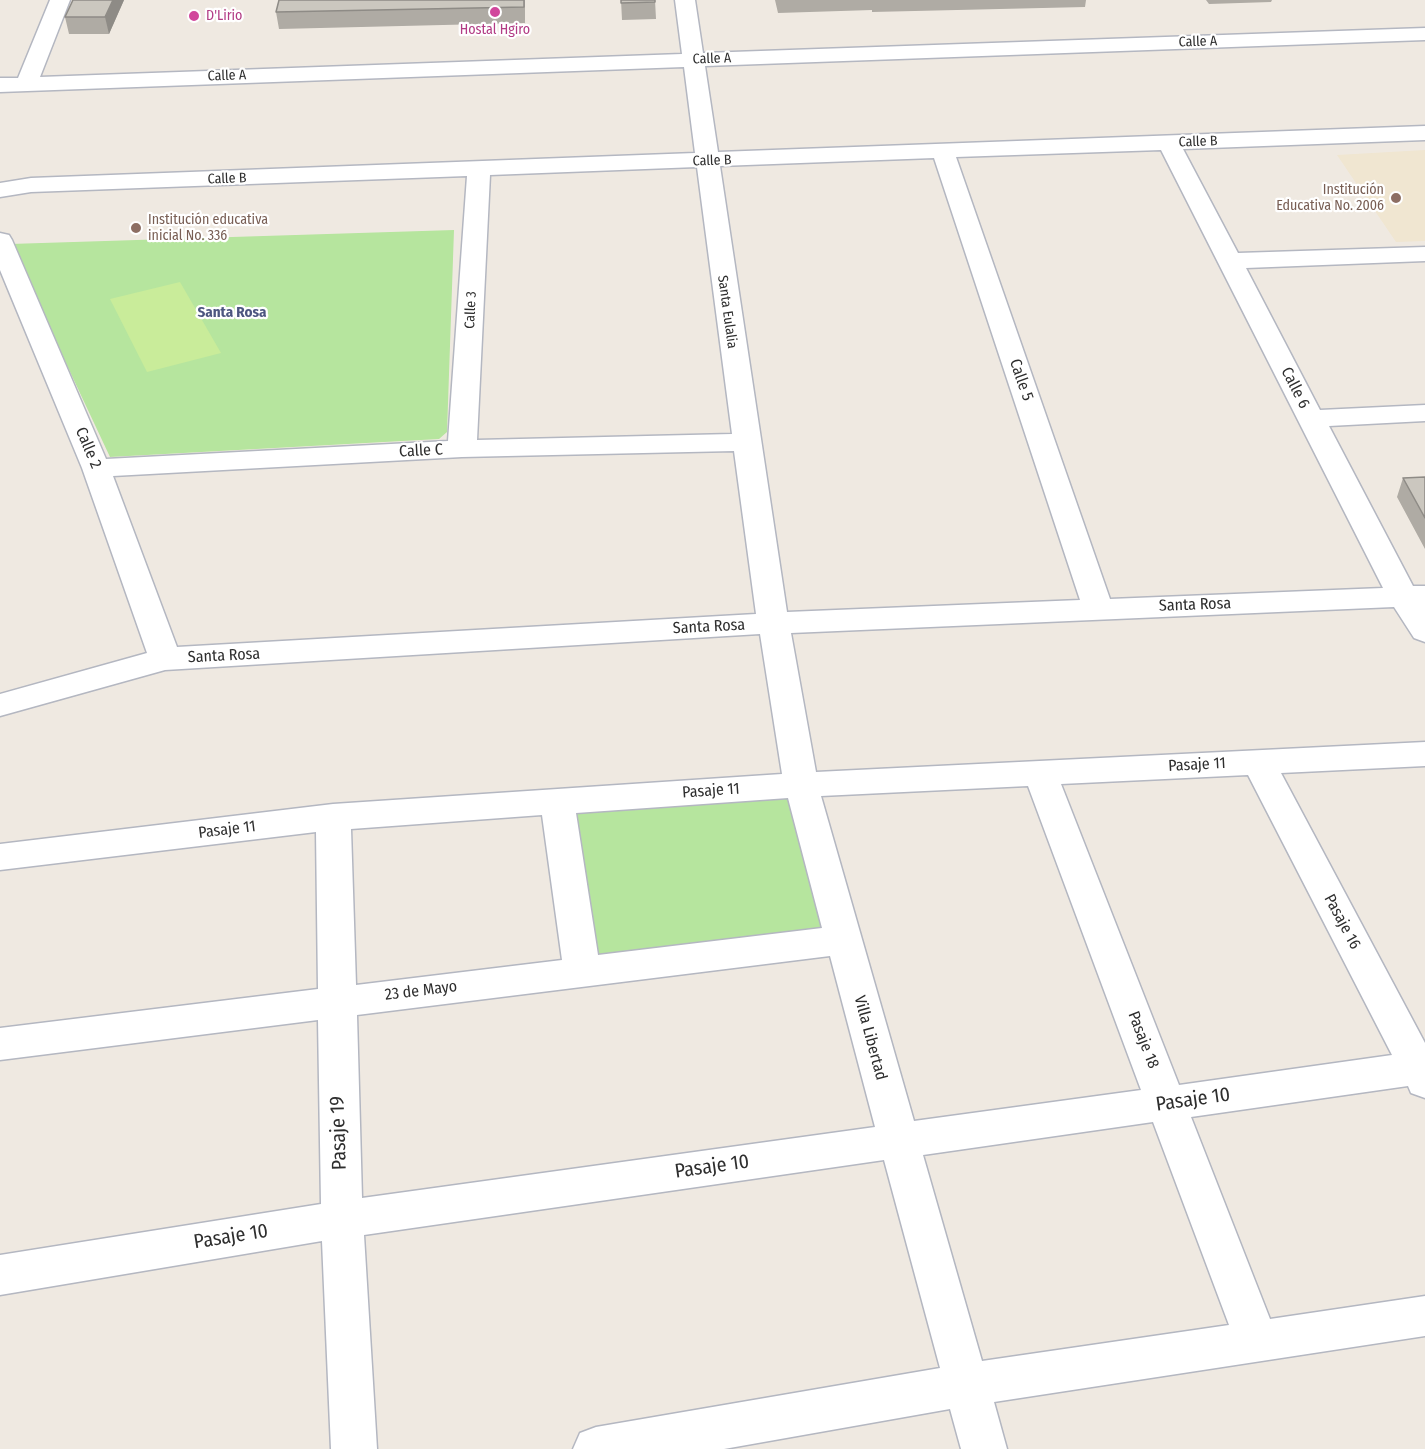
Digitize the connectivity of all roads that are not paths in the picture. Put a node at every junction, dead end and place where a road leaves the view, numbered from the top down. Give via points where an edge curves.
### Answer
1 (60, 0) edge
2 (685, 0) edge
3 (1425, 34) edge
4 (692, 60) junction
5 (27, 83) junction
6 (0, 85) edge
7 (1425, 133) edge
8 (1169, 143) junction
9 (943, 152) junction
10 (706, 161) junction
11 (479, 170) junction
12 (0, 190) edge
13 (0, 240) edge
14 (1425, 254) edge
15 (1232, 261) junction
16 (1425, 413) edge
17 (1311, 419) junction
18 (746, 442) junction
19 (462, 449) junction
20 (96, 468) junction
21 (1414, 596) edge
22 (1098, 608) junction
23 (773, 623) junction
24 (1425, 631) edge
25 (165, 659) junction
26 (0, 705) edge
27 (1425, 754) edge
28 (1258, 762) junction
29 (1040, 772) junction
30 (801, 785) junction
31 (557, 802) junction
32 (333, 817) junction
33 (0, 857) edge
34 (843, 940) junction
35 (582, 972) junction
36 (335, 1001) junction
37 (0, 1044) edge
38 (1423, 1072) edge
39 (1168, 1104) junction
40 (899, 1142) junction
41 (342, 1219) junction
42 (0, 1275) edge
43 (1425, 1316) edge
44 (1257, 1342) junction
45 (967, 1385) junction
46 (354, 1449) edge
47 (596, 1449) edge
48 (984, 1449) edge

1 - 5 street
2 - 4 street, Santa Eulalia
3 - 4 street, Calle A
4 - 5 street, Calle A
4 - 10 street, Santa Eulalia
5 - 6 street, Calle A
7 - 8 street, Calle B
8 - 9 street, Calle B
8 - 15 street, Calle 6
9 - 10 street, Calle B
9 - 22 street, Calle 5
10 - 11 street, Calle B
10 - 18 street, Santa Eulalia
11 - 12 street, Calle B
11 - 19 street, Calle 3
13 - 20 street, Calle 2
14 - 15 street
15 - 17 street, Calle 6
16 - 17 street
17 - 21 street, Calle 6
18 - 19 street, Calle C
18 - 23 street, Santa Eulalia
19 - 20 street, Calle C
20 - 25 street, Calle 2
21 - 22 street, Santa Rosa
21 - 24 street, Calle 6
22 - 23 street, Santa Rosa
23 - 25 street, Santa Rosa
23 - 30 street, Villa Libertad
25 - 26 street, Santa Rosa
27 - 28 street, Pasaje 11
28 - 29 street, Pasaje 11
28 - 38 street, Pasaje 16
29 - 30 street, Pasaje 11
29 - 39 street, Pasaje 18
30 - 31 street, Pasaje 11
30 - 34 street, Villa Libertad
31 - 32 street, Pasaje 11
31 - 35 street
32 - 33 street, Pasaje 11
32 - 36 street, Pasaje 19
34 - 35 street, 23 de Mayo
34 - 40 street, Villa Libertad
35 - 36 street, 23 de Mayo
36 - 37 street, 23 de Mayo
36 - 41 street, Pasaje 19
38 - 39 street, Pasaje 10
39 - 40 street, Pasaje 10
39 - 44 street, Pasaje 18
40 - 41 street, Pasaje 10
40 - 45 street, Villa Libertad
41 - 42 street, Pasaje 10
41 - 46 street, Pasaje 19
43 - 44 street
44 - 45 street
45 - 47 street
45 - 48 street, Villa Libertad

